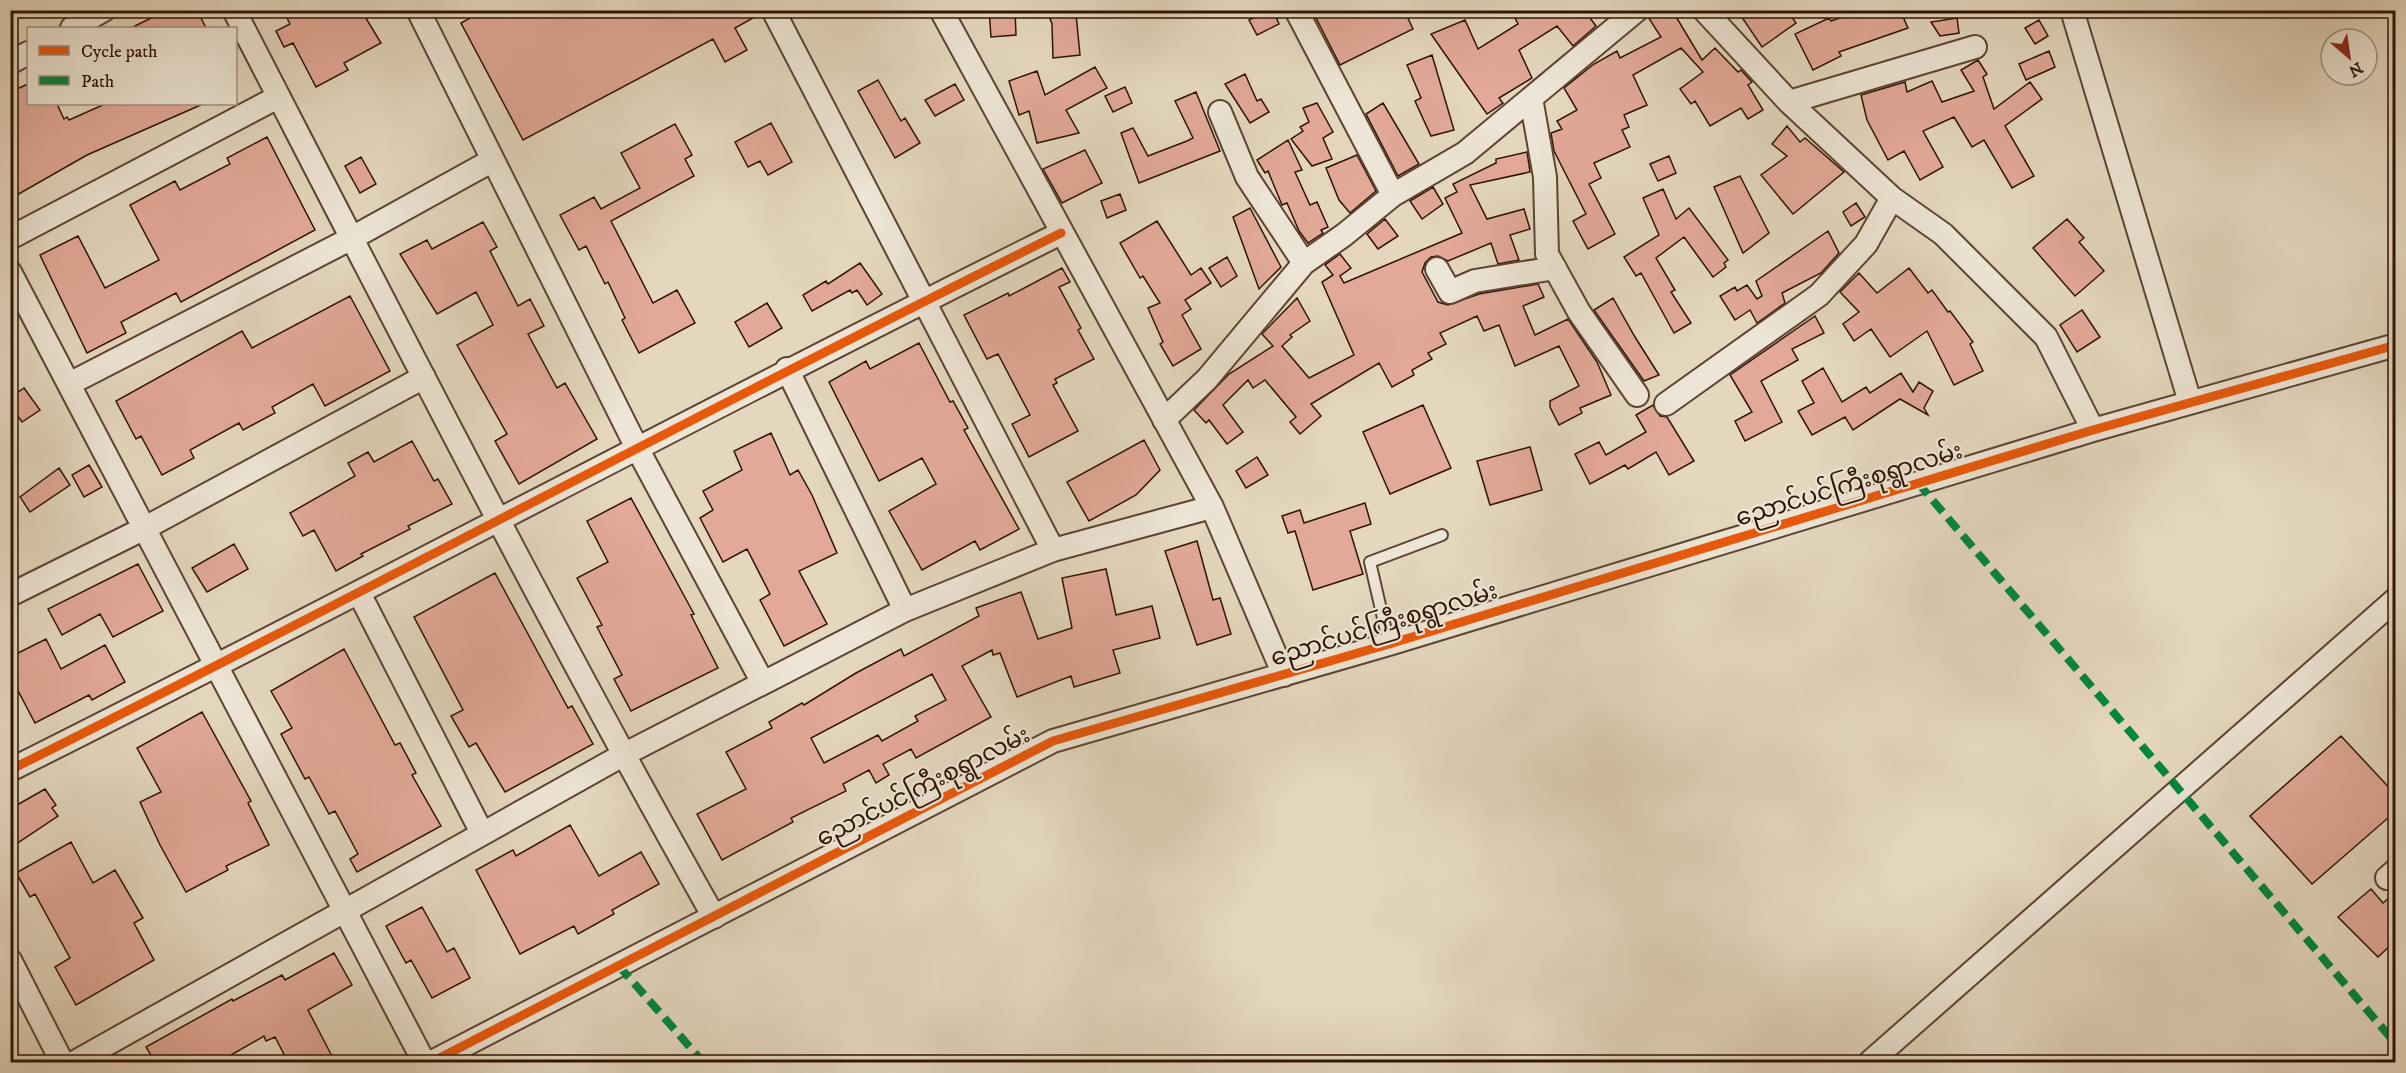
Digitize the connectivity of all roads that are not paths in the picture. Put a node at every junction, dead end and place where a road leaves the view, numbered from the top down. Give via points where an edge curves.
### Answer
1 (104, 10) edge
2 (234, 10) edge
3 (772, 10) edge
4 (941, 10) edge
5 (1296, 10) edge
6 (1637, 10) edge
7 (2072, 10) edge
8 (1704, 11) edge
9 (424, 13) edge
10 (74, 27) edge
11 (1975, 47) dead end
12 (27, 54) edge
13 (10, 63) edge
14 (278, 97) junction
15 (1532, 98) junction
16 (1789, 102) junction
17 (1220, 112) dead end
18 (493, 160) junction
19 (1393, 195) junction
20 (1892, 198) junction
21 (1060, 233) junction
22 (10, 238) edge
23 (352, 238) junction
24 (1304, 263) junction
25 (1555, 268) junction
26 (1437, 269) dead end
27 (10, 272) edge
28 (924, 301) junction
29 (2396, 345) edge
30 (787, 369) junction
31 (424, 377) junction
32 (69, 384) junction
33 (1637, 395) dead end
34 (2190, 402) junction
35 (1666, 404) dead end
36 (1164, 420) junction
37 (2093, 430) junction
38 (637, 448) junction
39 (1212, 507) junction
40 (498, 521) junction
41 (145, 528) junction
42 (1442, 535) dead end
43 (1053, 550) junction
44 (359, 593) junction
45 (10, 595) edge
46 (2396, 599) edge
47 (905, 610) junction
48 (1389, 644) junction
49 (217, 667) junction
50 (1284, 675) junction
51 (764, 683) junction
52 (623, 755) junction
53 (10, 770) edge
54 (482, 833) junction
55 (344, 909) junction
56 (714, 917) junction
57 (10, 960) edge
58 (62, 1062) edge
59 (75, 1062) edge
60 (424, 1062) edge
61 (432, 1062) edge
62 (1870, 1062) edge

1 - 10 street
2 - 14 street
3 - 28 street
4 - 21 street
5 - 19 street
6 - 15 street
7 - 34 street
8 - 16 street
9 - 18 street
11 - 16 street
12 - 13 street
14 - 22 street
14 - 23 street
15 - 19 street via 1465,153
15 - 25 street via 1545,177 1547,254
16 - 20 street
17 - 24 street via 1247,177
18 - 23 street
18 - 38 street
19 - 24 street
20 - 35 street via 1866,244 1819,295
20 - 37 street via 1943,234 2046,337
21 - 28 street
21 - 36 street
23 - 31 street
23 - 32 street
24 - 36 street via 1207,379
25 - 26 street via 1474,281 1450,292
25 - 33 street via 1579,312
27 - 32 street
28 - 30 street
28 - 43 street
29 - 34 street, ညောင်ပင်ကြီးစုရွာလမ်း
30 - 38 street
30 - 47 street
31 - 40 street
31 - 41 street
32 - 41 street
34 - 37 street, ညောင်ပင်ကြီးစုရွာလမ်း
36 - 39 street
37 - 48 street, ညောင်ပင်ကြီးစုရွာလမ်း
38 - 40 street
38 - 51 street
39 - 43 street
39 - 50 street
40 - 44 street
40 - 52 street
41 - 45 street
41 - 49 street
42 - 48 lane via 1370,562
43 - 47 street
44 - 49 street
44 - 54 street
46 - 62 street
47 - 51 street
48 - 50 street, ညောင်ပင်ကြီးစုရွာလမ်း
49 - 53 street
49 - 55 street
50 - 56 street, ညောင်ပင်ကြီးစုရွာလမ်း via 1053,741
51 - 52 street
52 - 54 street
52 - 56 street
54 - 55 street
55 - 59 street
55 - 60 street
56 - 61 street, ညောင်ပင်ကြီးစုရွာလမ်း
57 - 58 street

